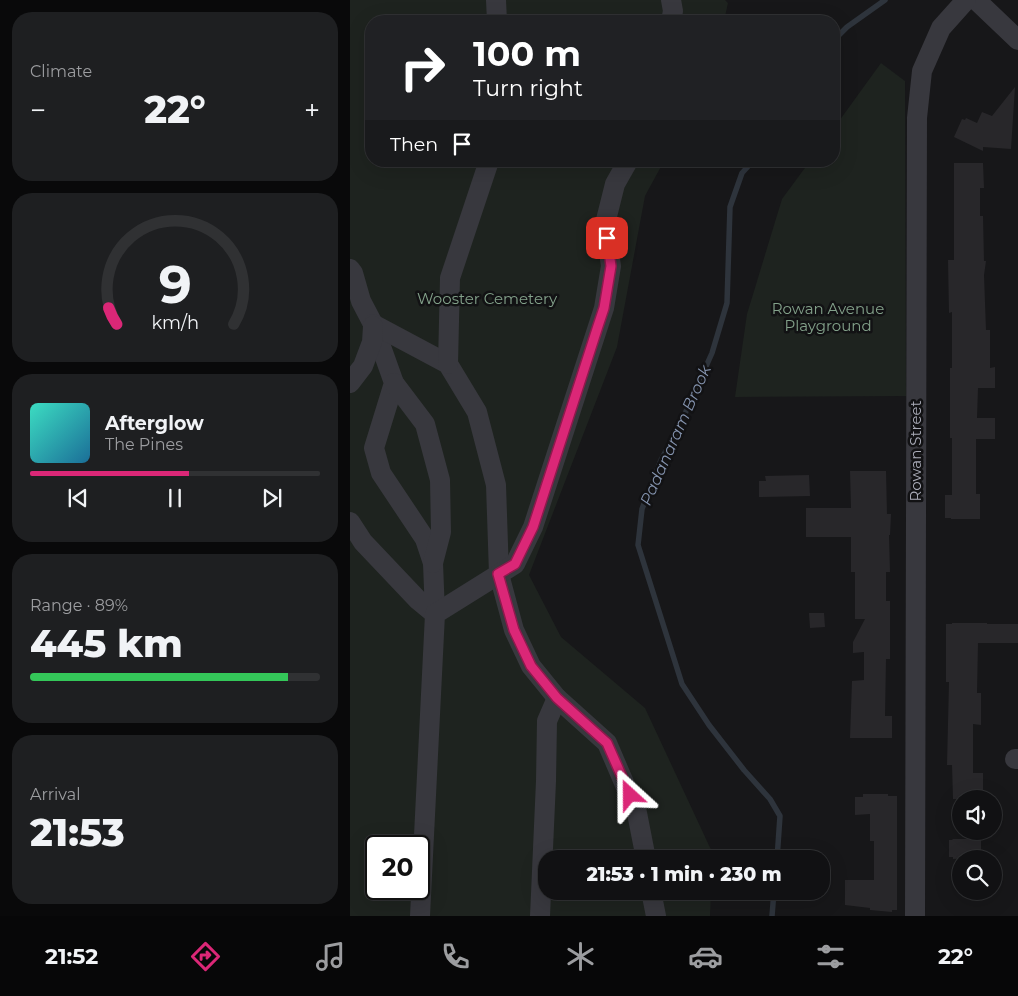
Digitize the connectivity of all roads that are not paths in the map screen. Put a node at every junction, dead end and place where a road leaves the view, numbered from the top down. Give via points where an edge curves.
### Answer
1 (496, 0) edge
2 (671, 0) edge
3 (966, 0) edge
4 (976, 0) edge
5 (497, 15) edge
6 (672, 15) edge
7 (1018, 40) edge
8 (487, 167) edge
9 (625, 167) edge
10 (350, 269) edge
11 (355, 301) edge
12 (373, 324) junction
13 (448, 364) junction
14 (394, 382) junction
15 (350, 383) edge
16 (350, 522) edge
17 (433, 563) junction
18 (498, 574) junction
19 (435, 614) junction
20 (557, 698) junction
21 (644, 850) edge
22 (653, 900) edge
23 (420, 916) edge
24 (540, 916) edge
25 (656, 916) edge
26 (915, 916) edge

1 - 5 street
2 - 6 street
3 - 26 street, Rowan Street via 941,28 922,71 917,118
4 - 7 street
8 - 13 street via 450,278
9 - 18 street via 615,184 605,224 611,266 604,308 533,527 515,564
10 - 11 street
11 - 12 street
12 - 13 street
12 - 14 street
12 - 15 street via 372,342 363,366
13 - 18 street via 477,412 496,485
14 - 17 street via 425,424 440,480 442,532
14 - 17 street via 374,448 381,473 425,540
16 - 19 street via 363,542
17 - 19 street
18 - 19 street
18 - 20 street via 514,630 531,666
19 - 23 street
20 - 21 street via 607,743 637,813
20 - 24 street via 547,721
22 - 25 street

